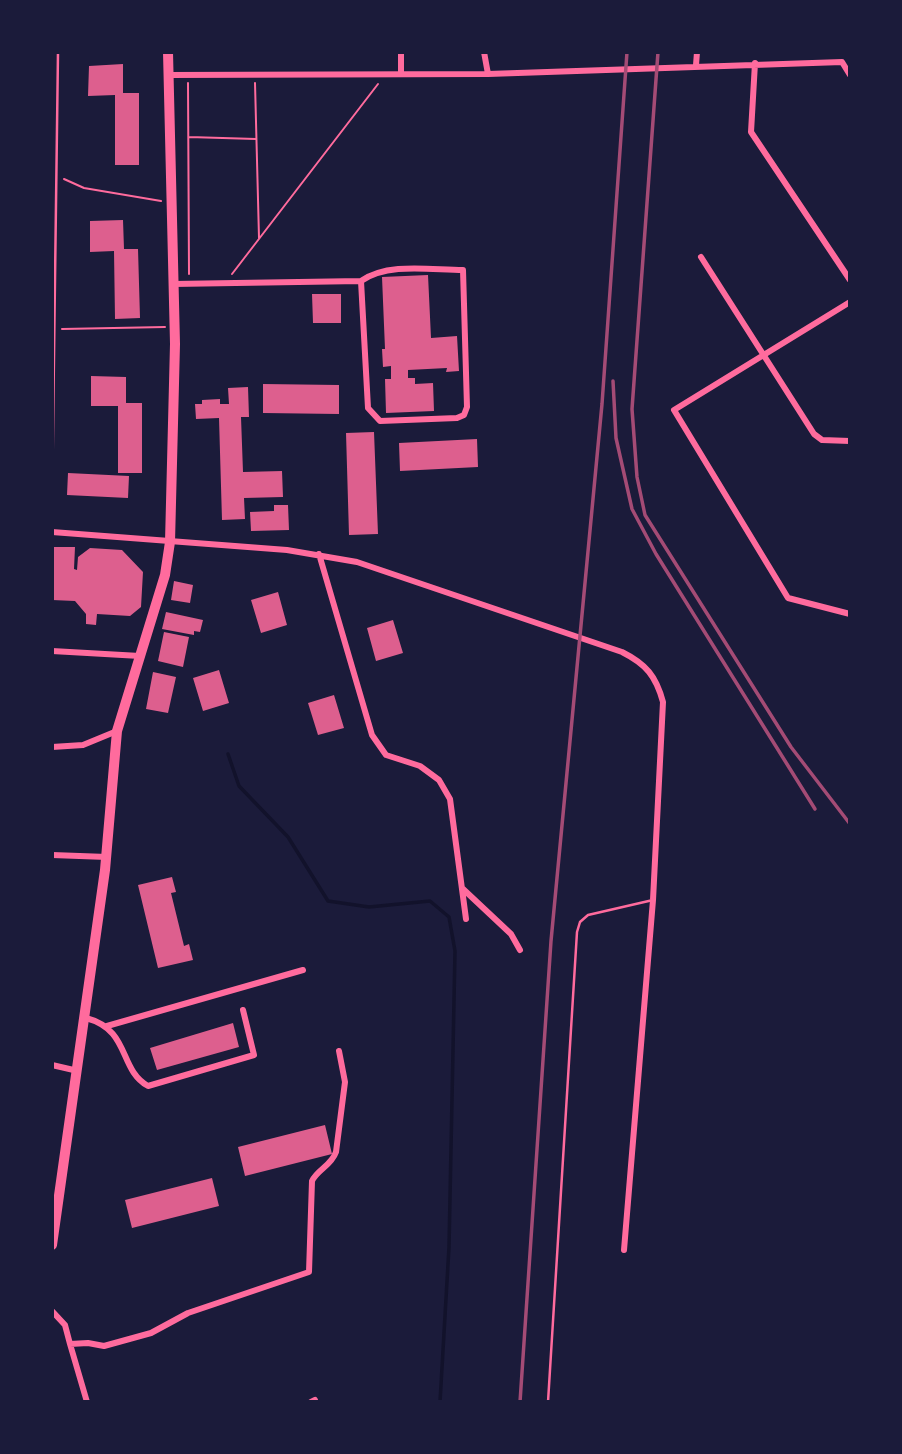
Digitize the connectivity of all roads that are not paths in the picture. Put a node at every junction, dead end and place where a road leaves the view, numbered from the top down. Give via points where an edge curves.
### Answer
1 (58, 52) edge
2 (168, 52) edge
3 (401, 52) edge
4 (484, 52) edge
5 (697, 52) edge
6 (755, 63) junction
7 (696, 65) junction
8 (401, 74) junction
9 (488, 74) junction
10 (169, 75) junction
11 (849, 75) edge
12 (55, 176) edge
13 (701, 257) dead end
14 (55, 275) edge
15 (849, 280) edge
16 (361, 281) junction
17 (173, 284) junction
18 (849, 302) edge
19 (763, 354) junction
20 (849, 441) edge
21 (52, 507) edge
22 (52, 532) edge
23 (170, 542) junction
24 (320, 554) junction
25 (849, 614) edge
26 (52, 651) edge
27 (140, 656) junction
28 (117, 731) junction
29 (52, 747) edge
30 (52, 855) edge
31 (107, 857) junction
32 (462, 888) junction
33 (653, 900) junction
34 (466, 919) dead end
35 (520, 950) dead end
36 (303, 970) dead end
37 (243, 1010) dead end
38 (86, 1018) junction
39 (107, 1026) junction
40 (339, 1051) dead end
41 (52, 1065) edge
42 (79, 1071) junction
43 (52, 1245) edge
44 (624, 1250) dead end
45 (52, 1311) edge
46 (70, 1344) junction
47 (87, 1402) edge
48 (548, 1402) edge

1 - 12 lane
2 - 10 main road
3 - 8 street
4 - 9 street
5 - 7 street
6 - 7 street
6 - 11 street via 842,62
6 - 15 street via 751,132
7 - 9 street
8 - 9 street
8 - 10 street
10 - 17 main road
12 - 14 lane
13 - 19 street
14 - 21 lane
16 - 16 street via 368,408 380,421 464,415 463,270 373,273
16 - 17 street
17 - 23 main road
18 - 19 street
19 - 20 street via 814,433 822,440
19 - 25 street via 674,410 788,598
22 - 23 street
23 - 24 street
23 - 27 main road via 165,575
24 - 32 street via 372,735 387,755 420,766 439,780 450,799
24 - 33 street via 431,584 645,664 658,683 663,702
26 - 27 street
27 - 28 main road
28 - 29 street via 83,745
28 - 31 main road
30 - 31 street
31 - 38 main road
32 - 34 street
32 - 35 street via 511,934
33 - 44 street
33 - 48 lane via 588,915 577,932
36 - 39 street
37 - 39 street via 254,1055 148,1086
38 - 39 street
38 - 42 main road
40 - 46 street via 345,1082 336,1152 312,1181 309,1272 188,1313 151,1333 104,1346
41 - 42 street
42 - 43 main road
45 - 46 street via 65,1325
46 - 47 street

